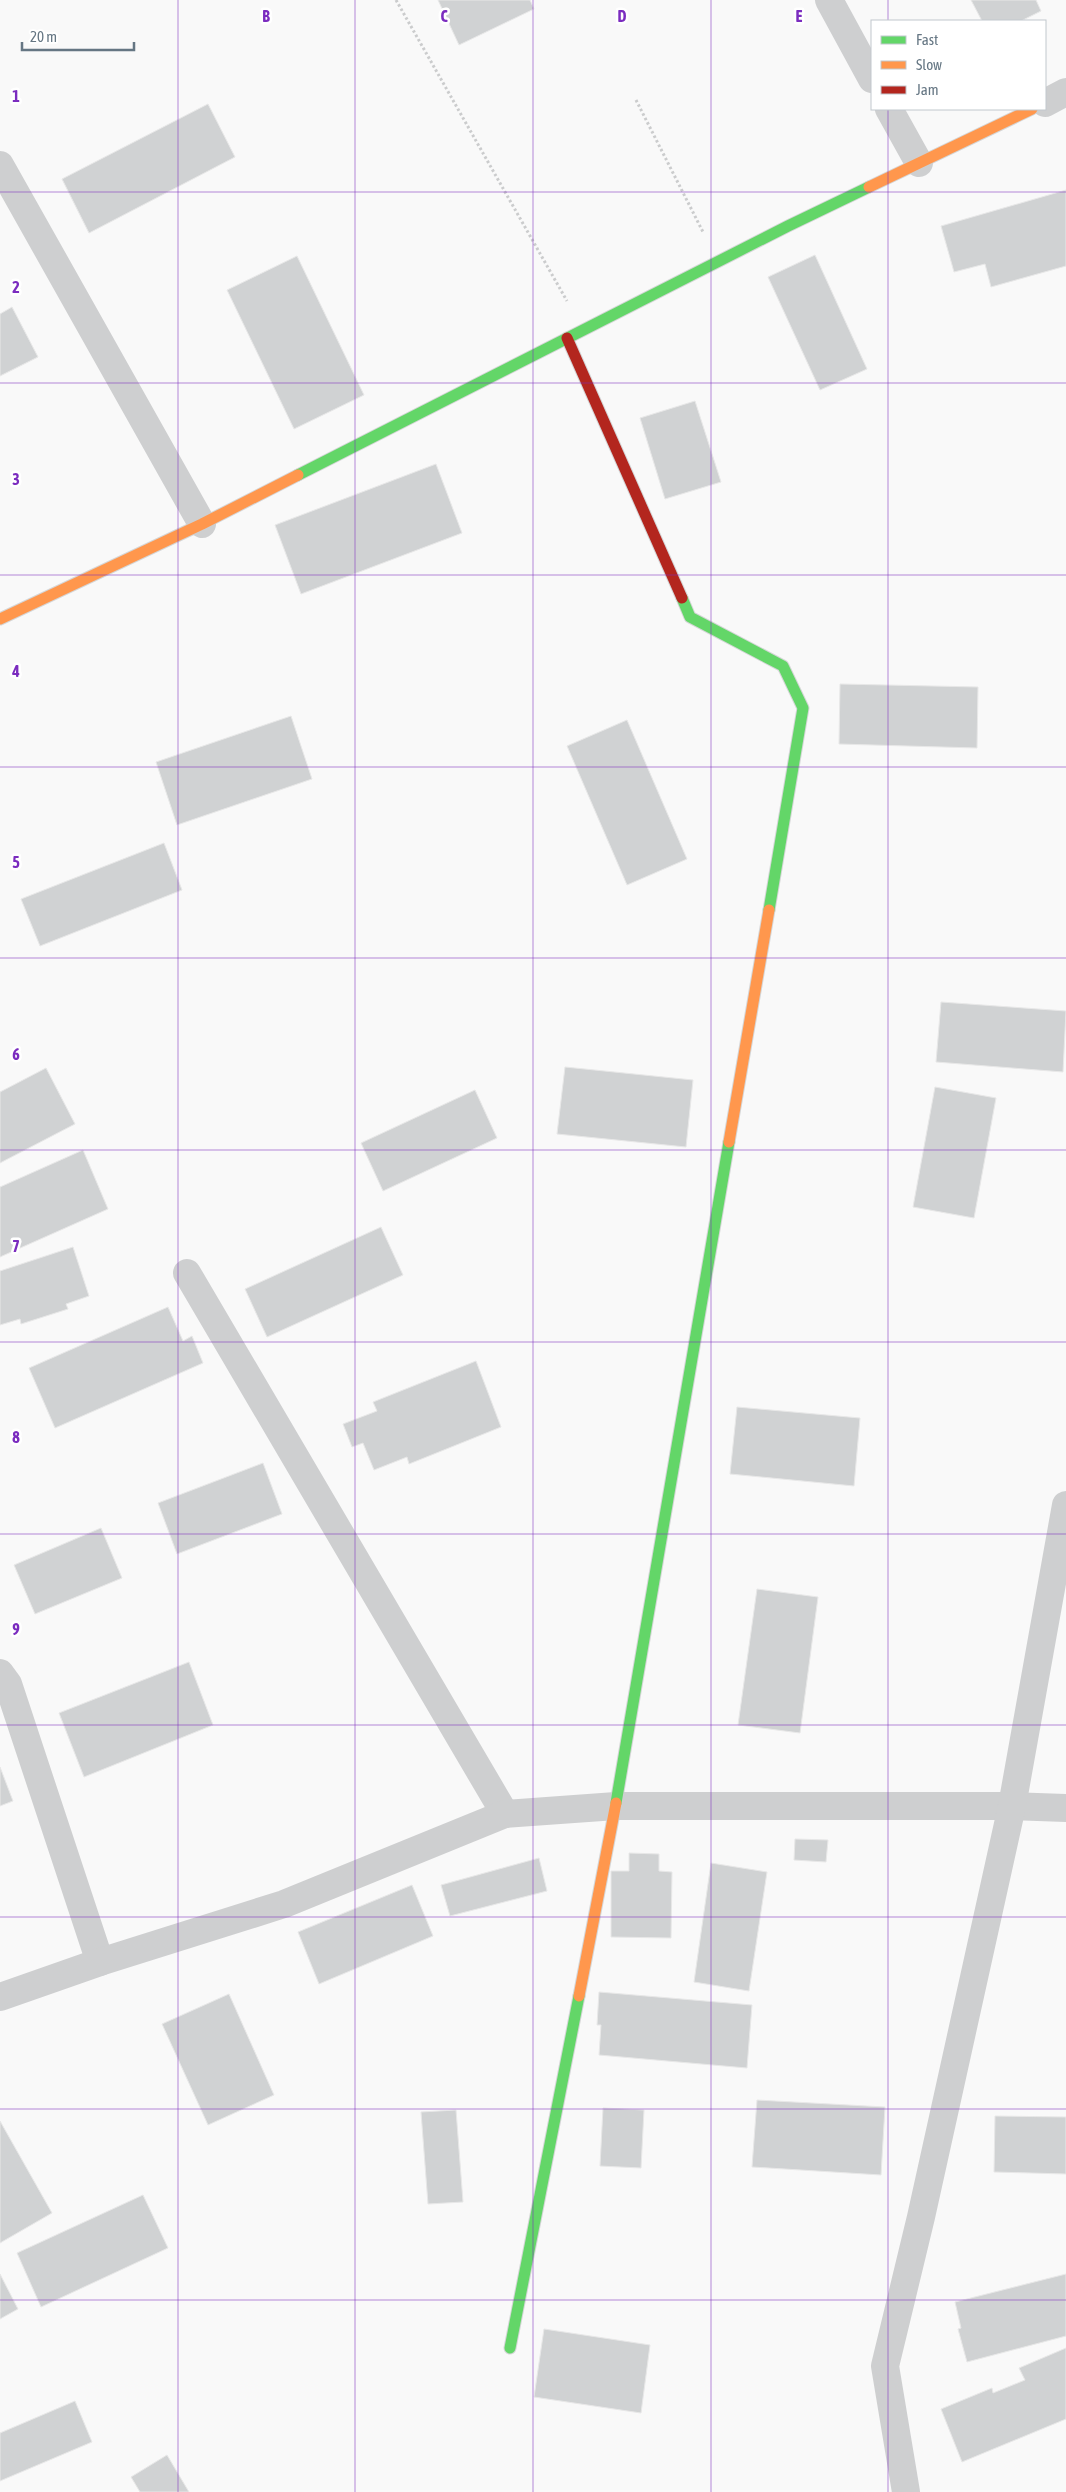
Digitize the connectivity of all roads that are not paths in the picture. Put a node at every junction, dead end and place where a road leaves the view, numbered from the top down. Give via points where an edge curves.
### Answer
1 (829, 0) edge
2 (871, 77) edge
3 (1066, 92) edge
4 (1046, 102) edge
5 (890, 110) edge
6 (1030, 110) edge
7 (919, 163) junction
8 (0, 165) edge
9 (567, 338) junction
10 (202, 524) junction
11 (0, 619) edge
12 (187, 1273) dead end
13 (1066, 1505) edge
14 (0, 1673) edge
15 (616, 1806) junction
16 (1012, 1806) junction
17 (1066, 1808) edge
18 (505, 1814) junction
19 (100, 1962) junction
20 (0, 1997) edge
21 (510, 2348) dead end
22 (906, 2492) edge

1 - 2 street
3 - 4 street
5 - 7 street
6 - 7 street
7 - 9 street
8 - 10 street
9 - 10 street
9 - 15 street via 690,617 784,666 802,708
10 - 11 street
12 - 18 street
13 - 16 street
14 - 19 street via 8,1684
15 - 16 street
15 - 18 street
15 - 21 street
16 - 17 street
16 - 22 street via 885,2366
18 - 19 street via 284,1904
19 - 20 street

